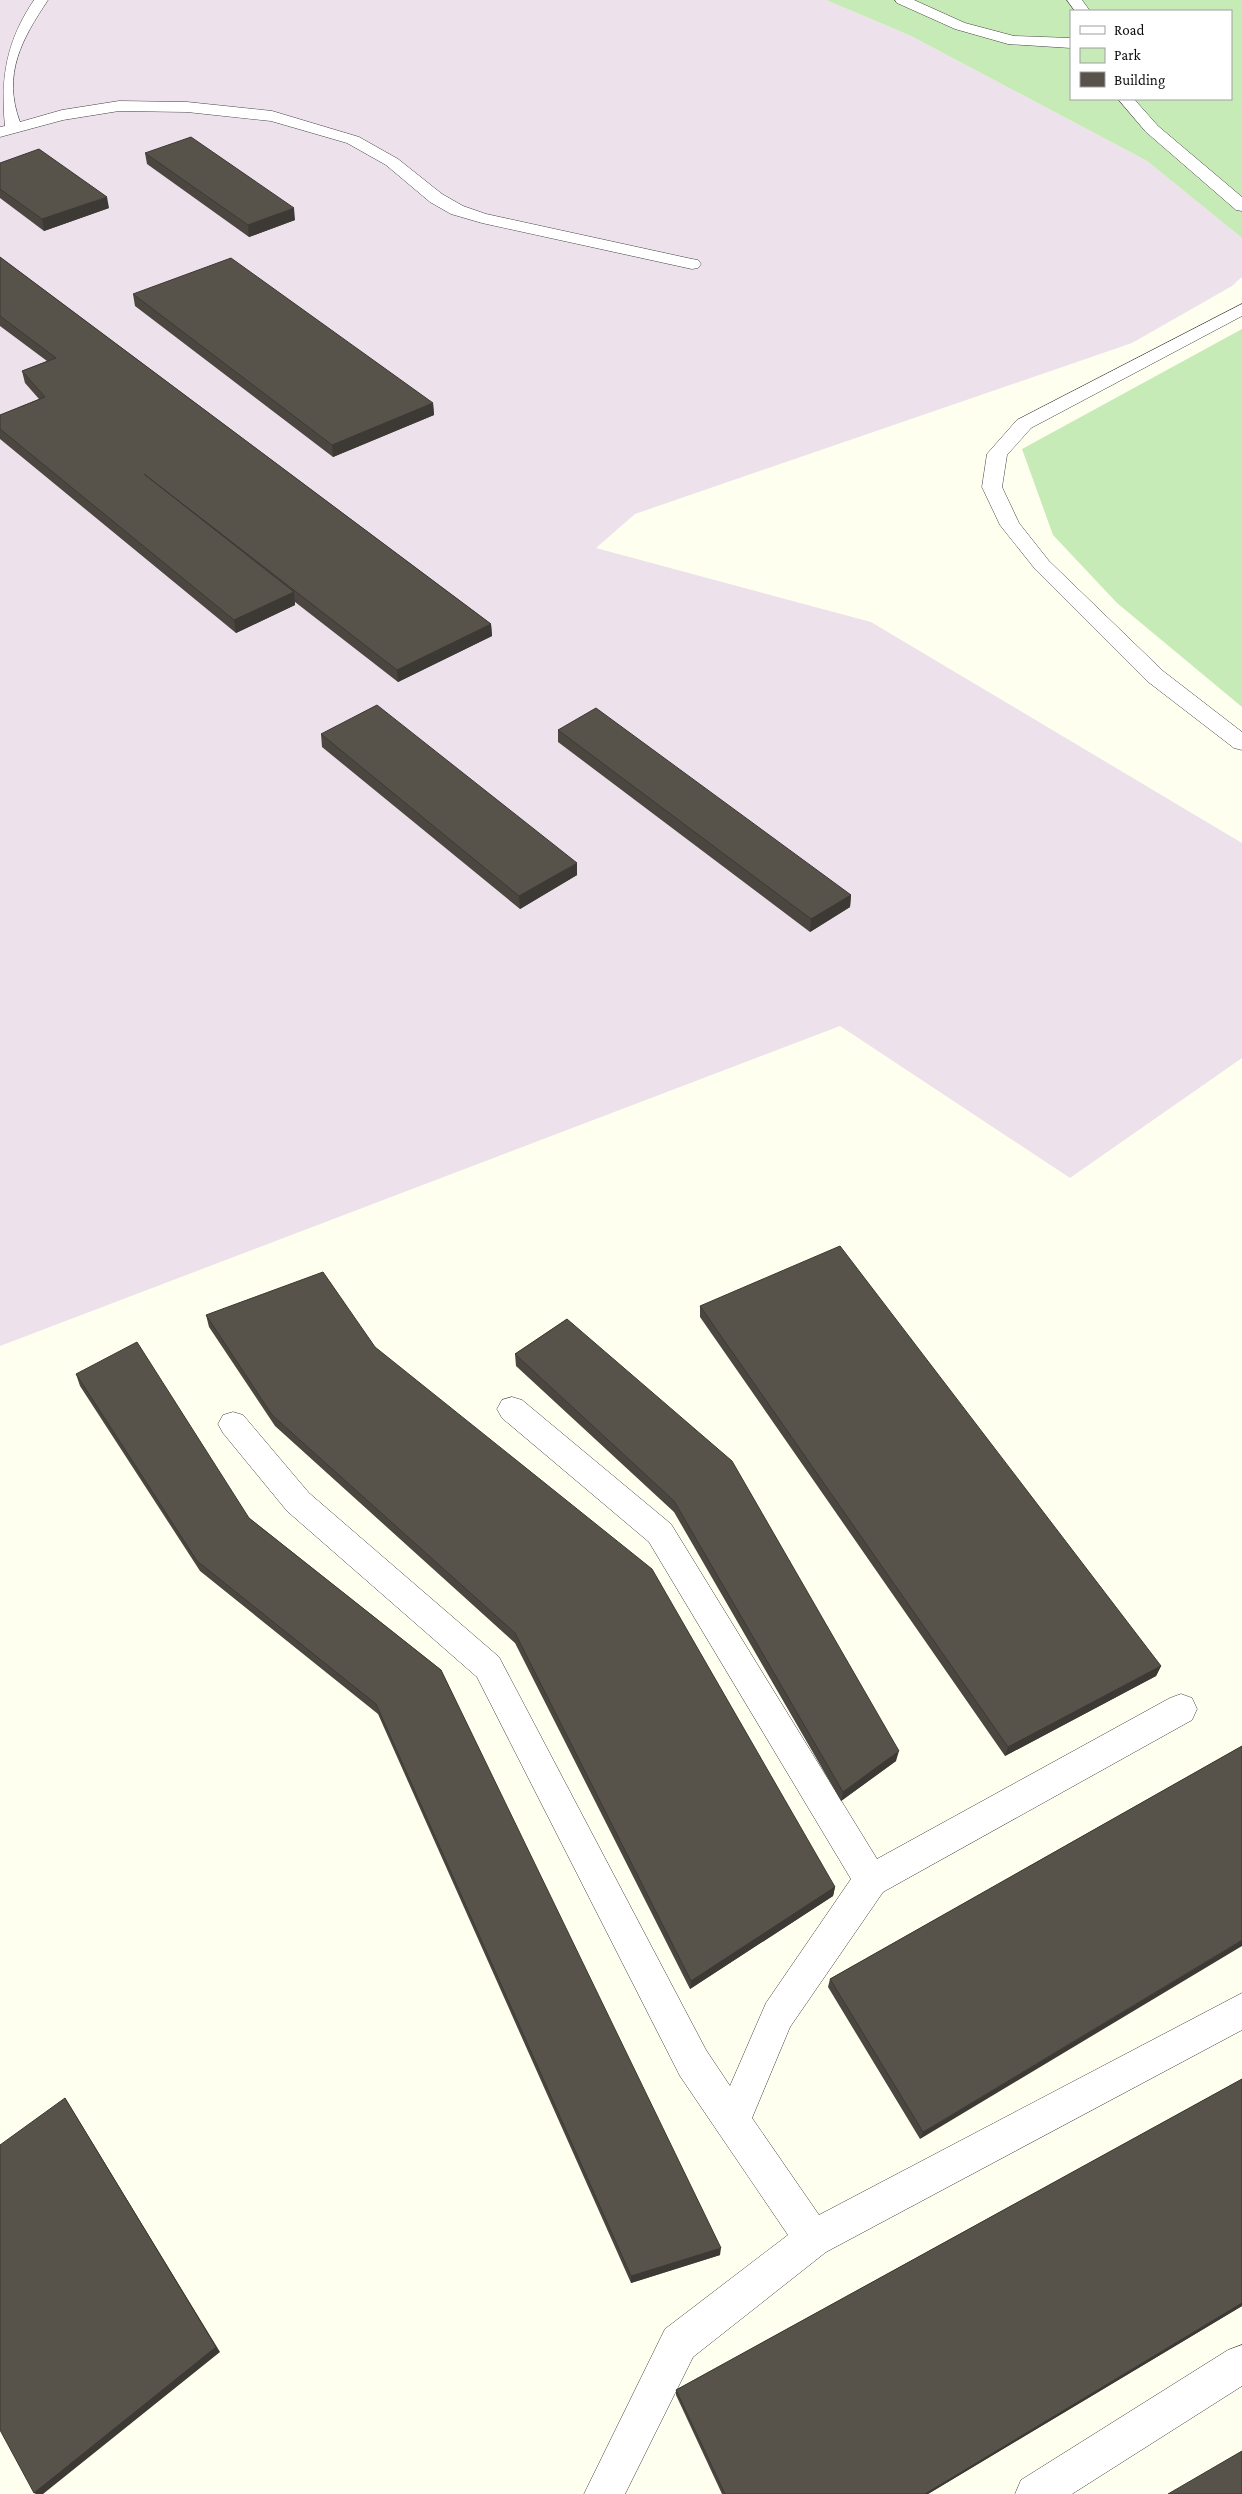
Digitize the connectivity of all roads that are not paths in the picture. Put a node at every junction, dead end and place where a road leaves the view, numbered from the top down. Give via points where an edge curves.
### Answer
1 (41, 0) edge
2 (902, 0) edge
3 (1074, 0) edge
4 (1082, 10) edge
5 (1070, 43) edge
6 (1127, 100) edge
7 (7, 129) edge
8 (1242, 206) edge
9 (692, 264) dead end
10 (1242, 309) edge
11 (1242, 743) edge
12 (512, 1409) dead end
13 (233, 1424) dead end
14 (1181, 1709) dead end
15 (871, 1880) junction
16 (1242, 2011) edge
17 (733, 2121) junction
18 (813, 2239) junction
19 (1242, 2364) edge
20 (604, 2494) edge
21 (1035, 2494) edge

1 - 7 street via 7,62
2 - 5 street via 960,26 1013,41
3 - 4 street
6 - 8 street via 1152,129
7 - 9 street via 62,115 119,106 187,107 272,116 353,140 392,162 436,198 458,210
10 - 11 street via 1024,424 997,454 992,487 1010,525 1042,565 1155,676
12 - 15 street via 660,1533
13 - 17 street via 298,1502 488,1667 693,2063
14 - 15 street
15 - 17 street via 778,2015
16 - 18 street
17 - 18 street
18 - 20 street via 679,2343
19 - 21 street

